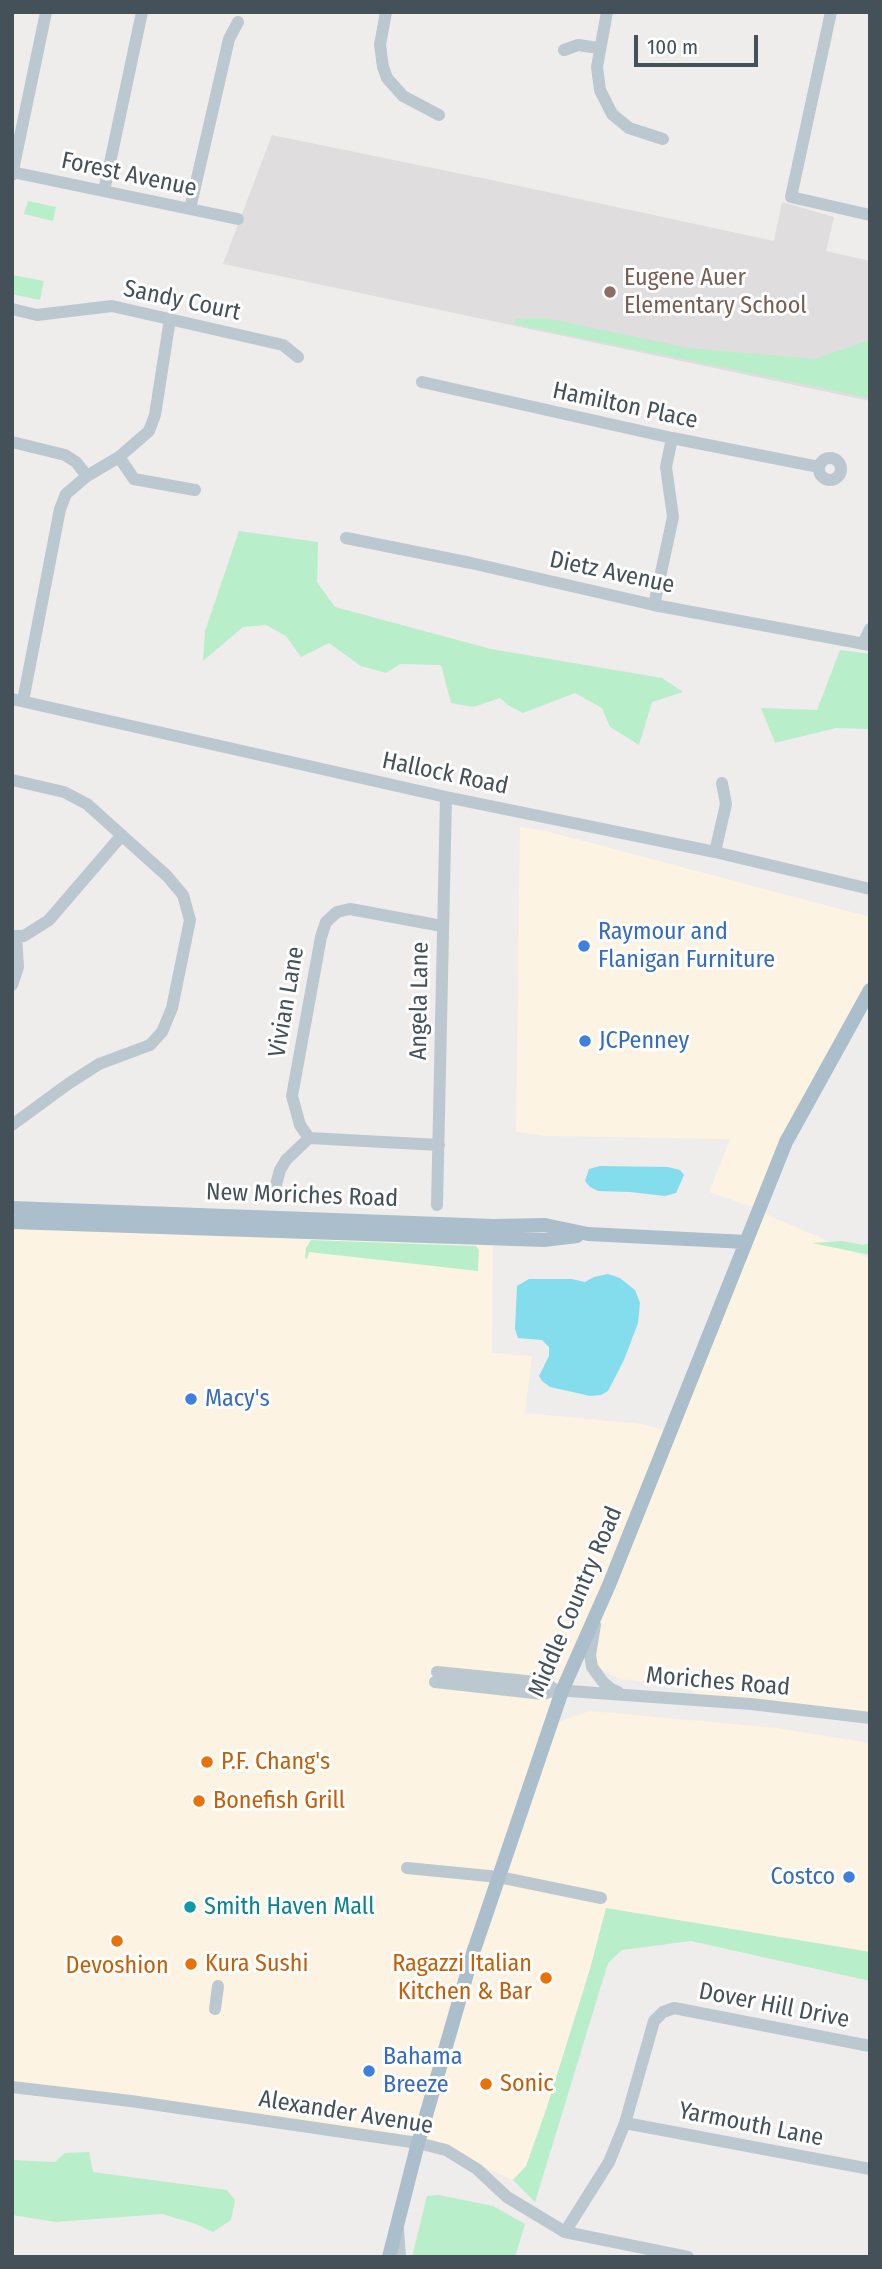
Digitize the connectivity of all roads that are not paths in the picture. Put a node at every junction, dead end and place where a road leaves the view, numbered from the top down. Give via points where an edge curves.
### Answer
1 (46, 12) edge
2 (142, 12) edge
3 (386, 12) edge
4 (607, 12) edge
5 (831, 12) edge
6 (239, 22) dead end
7 (599, 48) junction
8 (564, 50) dead end
9 (439, 115) dead end
10 (663, 139) dead end
11 (12, 173) edge
12 (104, 191) junction
13 (190, 209) junction
14 (870, 215) edge
15 (238, 219) dead end
16 (12, 309) edge
17 (170, 319) junction
18 (298, 357) dead end
19 (422, 382) dead end
20 (672, 438) junction
21 (12, 442) edge
22 (118, 457) junction
23 (819, 467) dead end
24 (87, 477) junction
25 (195, 489) dead end
26 (346, 538) dead end
27 (654, 605) junction
28 (870, 629) edge
29 (866, 645) edge
30 (18, 700) edge
31 (12, 780) edge
32 (722, 783) dead end
33 (446, 797) junction
34 (122, 835) junction
35 (715, 852) junction
36 (870, 889) edge
37 (442, 926) junction
38 (14, 936) edge
39 (12, 985) edge
40 (870, 990) edge
41 (12, 1125) edge
42 (309, 1139) junction
43 (439, 1146) junction
44 (273, 1196) dead end
45 (437, 1205) dead end
46 (12, 1208) edge
47 (12, 1222) edge
48 (588, 1234) junction
49 (746, 1241) junction
50 (598, 1609) junction
51 (436, 1677) dead end
52 (559, 1690) junction
53 (625, 1694) junction
54 (870, 1718) edge
55 (407, 1868) dead end
56 (499, 1877) junction
57 (601, 1898) dead end
58 (218, 1986) dead end
59 (215, 2009) dead end
60 (870, 2046) edge
61 (12, 2087) edge
62 (625, 2123) junction
63 (418, 2143) junction
64 (870, 2169) edge
65 (398, 2223) junction
66 (565, 2232) junction
67 (389, 2257) edge
68 (400, 2257) edge
69 (688, 2257) edge

1 - 11 street
2 - 12 street
3 - 9 street via 380,45 387,78 403,96
4 - 7 street
5 - 14 street via 791,197
6 - 13 street via 229,39
7 - 8 street via 578,45
7 - 10 street via 600,90 612,114 629,128
11 - 12 street, Forest Avenue
12 - 13 street, Forest Avenue
13 - 15 street, Forest Avenue
16 - 17 street, Sandy Court via 37,315 112,306
17 - 18 street, Sandy Court via 283,345
17 - 22 street via 154,422 144,437
19 - 20 street, Hamilton Place
20 - 23 street, Hamilton Place
20 - 27 street via 666,467 673,517
21 - 24 street via 65,455
22 - 24 street
22 - 25 street via 134,479
24 - 30 street via 66,494 60,509
26 - 27 street, Dietz Avenue
27 - 29 street, Dietz Avenue
28 - 29 street
30 - 33 street, Hallock Road
31 - 34 street via 64,792 87,804
32 - 35 street via 726,804
33 - 35 street, Hallock Road
33 - 37 street, Angela Lane
34 - 38 street via 49,920 24,936
34 - 41 street via 183,895 190,920 172,1008 162,1032 150,1045 99,1064
35 - 36 street, Hallock Road
37 - 42 street, Vivian Lane via 350,908 326,922 292,1096
37 - 43 street, Angela Lane
38 - 39 street via 18,967
40 - 49 main road, Middle Country Road via 799,1114
42 - 43 street
42 - 44 street via 286,1160
43 - 45 street, Angela Lane
46 - 48 main road, New Moriches Road via 545,1225
47 - 48 main road, New Moriches Road via 544,1240
48 - 49 main road, New Moriches Road
49 - 50 main road, Middle Country Road
50 - 52 main road, Middle Country Road
50 - 53 street via 592,1667 611,1689
51 - 52 street, Moriches Road via 546,1683
52 - 53 street, Moriches Road
52 - 56 main road, Middle Country Road
53 - 54 street, Moriches Road
55 - 56 street
56 - 57 street
56 - 63 main road, Middle Country Road
58 - 59 street
60 - 62 street, Dover Hill Drive via 674,2008 654,2021
61 - 63 street, Alexander Avenue
62 - 64 street, Yarmouth Lane
62 - 66 street, Dover Hill Drive via 609,2162
63 - 65 main road, Middle Country Road
63 - 66 street, Alexander Avenue via 446,2150 477,2169 507,2197
65 - 67 main road, Middle Country Road
65 - 68 street
66 - 69 street, Alexander Avenue

